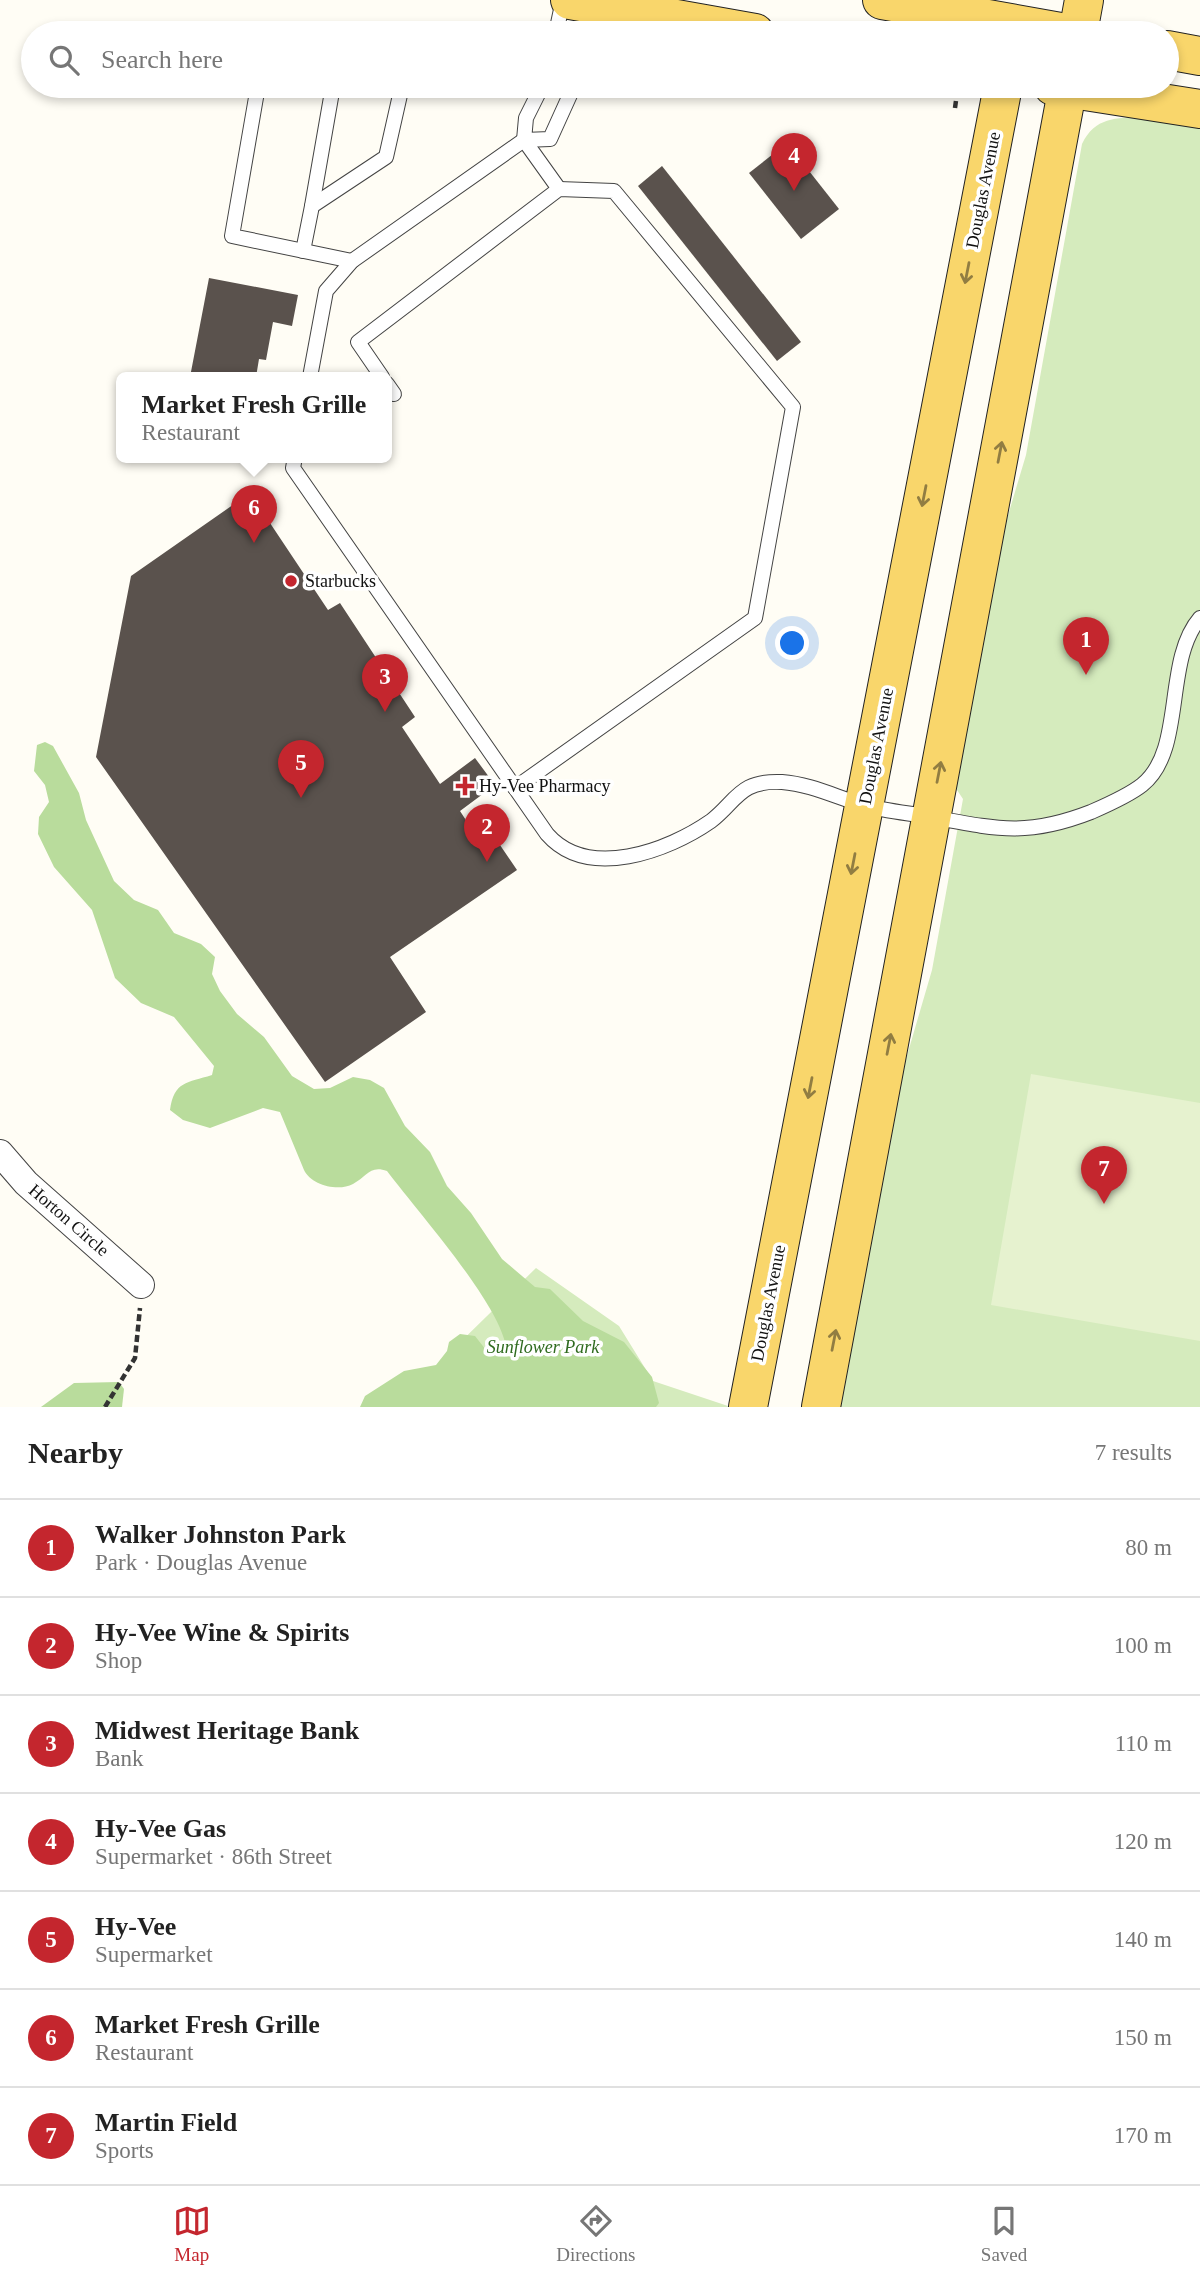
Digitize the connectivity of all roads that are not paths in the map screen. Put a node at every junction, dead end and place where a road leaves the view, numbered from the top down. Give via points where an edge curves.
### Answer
1 (882, 0) edge
2 (1084, 0) edge
3 (582, 8) edge
4 (1015, 19) edge
5 (568, 21) edge
6 (672, 21) edge
7 (1080, 21) edge
8 (1179, 52) edge
9 (1200, 56) edge
10 (256, 98) edge
11 (331, 98) edge
12 (399, 98) edge
13 (536, 98) edge
14 (569, 98) edge
15 (1001, 98) edge
16 (1061, 98) edge
17 (1132, 98) edge
18 (1200, 109) edge
19 (524, 140) junction
20 (559, 189) junction
21 (312, 206) junction
22 (303, 251) junction
23 (352, 261) junction
24 (311, 372) edge
25 (379, 372) edge
26 (294, 463) edge
27 (1200, 618) edge
28 (515, 788) junction
29 (864, 806) junction
30 (930, 817) junction
31 (0, 1153) edge
32 (141, 1284) road end
33 (748, 1407) edge
34 (821, 1407) edge

1 - 4 main road
2 - 7 main road
3 - 5 lane
3 - 6 main road
8 - 9 main road
10 - 22 lane via 232,236
11 - 21 lane
12 - 21 lane via 386,157
13 - 19 lane via 526,118
14 - 19 lane via 550,139
15 -> 29 main road, Douglas Avenue
30 -> 16 main road
17 - 18 main road
19 - 20 lane
19 - 23 lane
20 - 25 lane via 358,342
20 - 28 lane via 614,191 793,407 755,618
21 - 22 lane
22 - 23 lane
23 - 24 lane via 326,292
26 - 28 lane via 293,468
27 - 30 lane via 1183,651 1166,746 1144,784 1057,825 1012,829
28 - 29 lane via 557,846 591,857 662,849 711,820 734,795 758,785 804,786
29 - 30 lane
29 -> 33 main road, Douglas Avenue
34 -> 30 main road
31 - 32 street, Horton Circle via 26,1184

